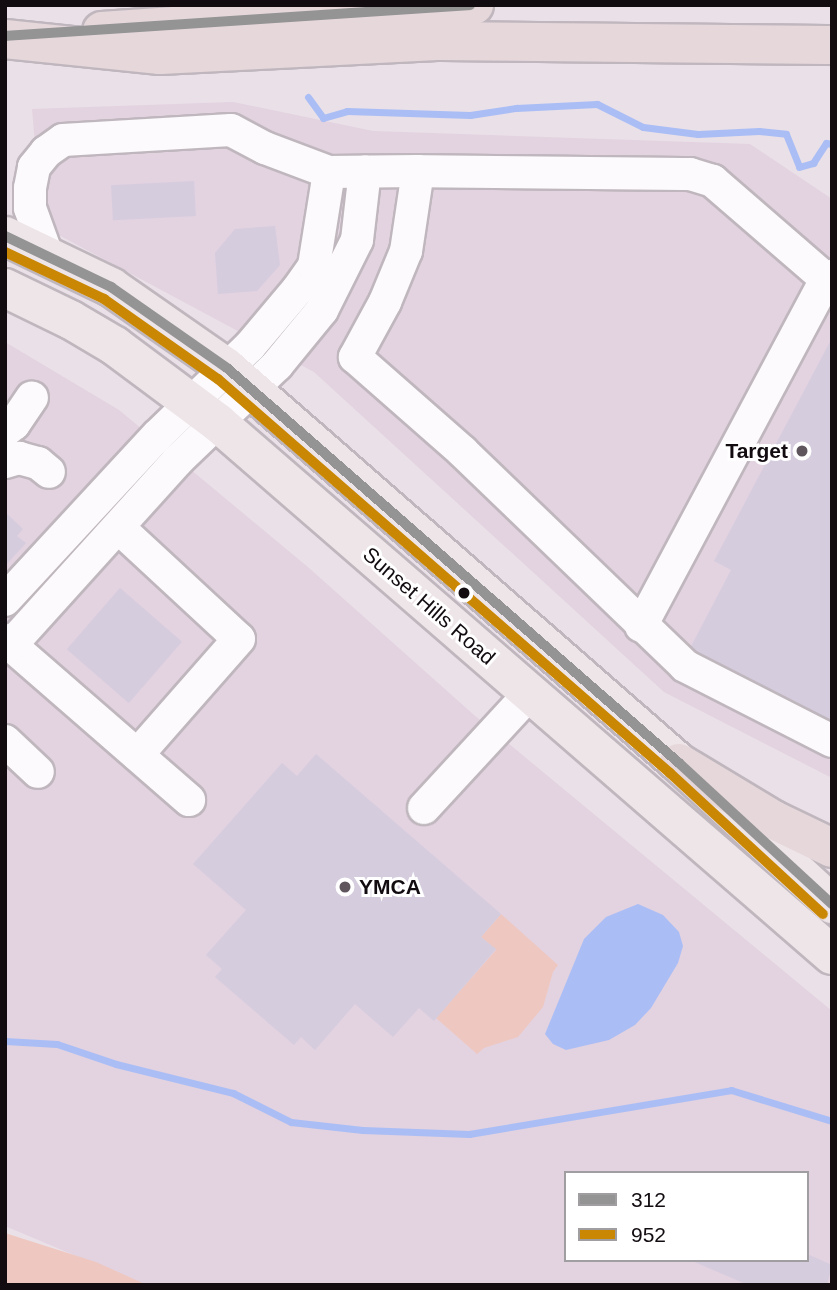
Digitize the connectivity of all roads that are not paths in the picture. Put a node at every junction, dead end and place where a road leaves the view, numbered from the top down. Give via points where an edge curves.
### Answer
1 (474, 5) edge
2 (5, 38) edge
3 (832, 45) edge
4 (365, 171) junction
5 (418, 171) junction
6 (329, 172) junction
7 (18, 197) edge
8 (5, 236) edge
9 (357, 240) junction
10 (47, 255) junction
11 (400, 265) junction
12 (829, 278) edge
13 (5, 288) edge
14 (240, 378) junction
15 (32, 397) dead end
16 (204, 412) junction
17 (5, 431) edge
18 (5, 463) edge
19 (49, 471) dead end
20 (119, 528) junction
21 (5, 600) edge
22 (641, 626) junction
23 (8, 643) edge
24 (530, 693) junction
25 (5, 740) edge
26 (832, 741) edge
27 (138, 755) junction
28 (679, 762) junction
29 (38, 772) dead end
30 (189, 800) dead end
31 (424, 808) dead end
32 (832, 848) edge
33 (832, 904) edge
34 (832, 955) edge

1 - 2 highway
2 - 3 highway via 160,55 437,41
4 - 5 lane
4 - 6 lane
4 - 9 lane
5 - 11 lane
5 - 12 lane via 690,174 713,181
6 - 7 lane via 231,130 62,140 34,167
6 - 14 lane via 314,266 269,324
7 - 10 lane via 30,208
8 - 10 main road
9 - 11 lane
9 - 14 lane via 322,310 276,365
10 - 14 main road via 111,287
11 - 22 lane via 355,357 463,452
12 - 22 lane
13 - 16 main road, Sunset Hills Road via 116,346
14 - 16 lane
14 - 28 main road
15 - 17 lane
16 - 20 lane via 177,461
16 - 21 lane via 93,503
16 - 24 main road, Sunset Hills Road
18 - 19 lane via 19,458
20 - 23 lane
20 - 27 lane via 239,639
22 - 26 lane via 685,666
23 - 27 lane
24 - 31 lane
24 - 34 main road, Sunset Hills Road
25 - 29 lane
27 - 30 lane
28 - 32 highway via 774,820
28 - 33 main road

